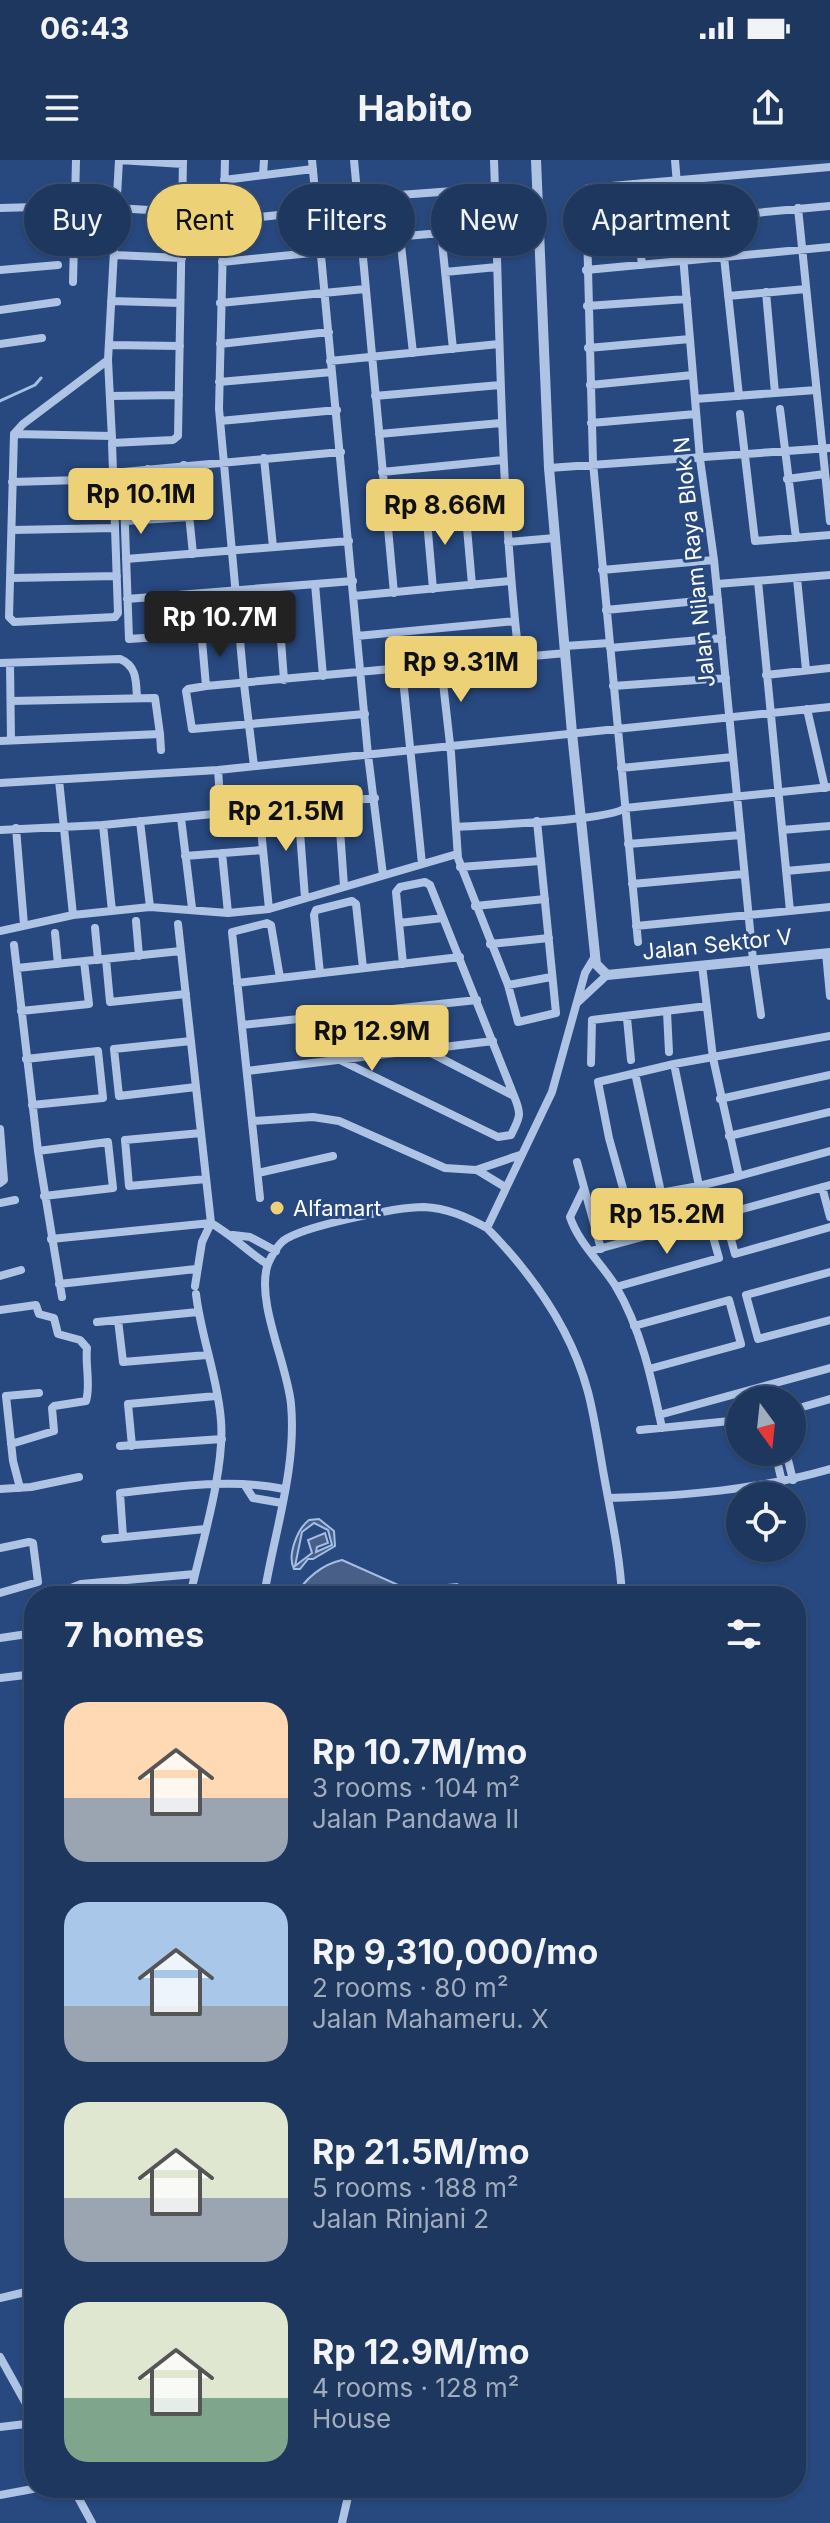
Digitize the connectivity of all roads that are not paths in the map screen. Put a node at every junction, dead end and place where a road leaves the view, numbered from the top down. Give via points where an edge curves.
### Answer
1 (76, 160) edge
2 (119, 160) edge
3 (225, 160) edge
4 (264, 160) edge
5 (354, 160) edge
6 (362, 160) edge
7 (494, 160) edge
8 (536, 160) edge
9 (675, 160) edge
10 (183, 162) edge
11 (312, 165) edge
12 (830, 167) edge
13 (263, 175) junction
14 (224, 180) junction
15 (677, 182) junction
16 (75, 184) edge
17 (118, 184) edge
18 (183, 184) edge
19 (224, 184) edge
20 (357, 184) edge
21 (495, 184) edge
22 (538, 184) edge
23 (633, 184) edge
24 (830, 206) edge
25 (24, 207) edge
26 (0, 208) edge
27 (798, 208) junction
28 (758, 212) edge
29 (830, 247) edge
30 (802, 250) junction
31 (73, 256) edge
32 (114, 256) edge
33 (131, 256) edge
34 (222, 256) edge
35 (281, 256) edge
36 (321, 256) edge
37 (363, 256) edge
38 (402, 256) edge
39 (443, 256) edge
40 (497, 256) edge
41 (541, 256) edge
42 (586, 256) edge
43 (641, 256) edge
44 (684, 256) edge
45 (724, 257) junction
46 (182, 258) joint
47 (684, 261) junction
48 (222, 262) junction
49 (58, 265) dead end
50 (642, 265) junction
51 (497, 267) junction
52 (0, 270) edge
53 (586, 270) junction
54 (445, 272) junction
55 (73, 282) dead end
56 (365, 289) junction
57 (806, 289) junction
58 (324, 292) junction
59 (766, 292) junction
60 (728, 296) junction
61 (687, 299) junction
62 (111, 301) junction
63 (57, 302) dead end
64 (180, 303) junction
65 (220, 303) junction
66 (587, 306) junction
67 (0, 310) edge
68 (329, 332) junction
69 (42, 338) dead end
70 (690, 339) junction
71 (0, 344) edge
72 (220, 344) junction
73 (499, 344) junction
74 (109, 345) junction
75 (180, 346) junction
76 (588, 348) junction
77 (453, 349) junction
78 (413, 353) junction
79 (371, 357) junction
80 (108, 360) junction
81 (330, 361) junction
82 (332, 372) junction
83 (693, 375) junction
84 (219, 382) junction
85 (500, 385) junction
86 (590, 385) junction
87 (816, 390) junction
88 (775, 393) junction
89 (179, 395) junction
90 (110, 396) junction
91 (375, 396) junction
92 (739, 396) junction
93 (695, 399) junction
94 (780, 409) dead end
95 (337, 410) junction
96 (696, 414) junction
97 (740, 414) dead end
98 (220, 421) junction
99 (501, 423) junction
100 (591, 423) junction
101 (14, 434) junction
102 (379, 434) junction
103 (112, 439) junction
104 (826, 448) edge
105 (341, 452) junction
106 (784, 452) junction
107 (744, 456) junction
108 (264, 458) junction
109 (700, 459) junction
110 (503, 460) junction
111 (224, 461) junction
112 (593, 463) junction
113 (184, 465) junction
114 (549, 468) junction
115 (148, 469) junction
116 (382, 472) junction
117 (825, 474) junction
118 (114, 479) junction
119 (787, 479) junction
120 (12, 482) junction
121 (505, 502) junction
122 (465, 505) junction
123 (426, 509) junction
124 (386, 512) junction
125 (189, 517) junction
126 (152, 519) junction
127 (125, 521) junction
128 (830, 521) edge
129 (115, 528) junction
130 (12, 530) junction
131 (830, 535) edge
132 (555, 538) junction
133 (796, 538) junction
134 (349, 541) junction
135 (508, 542) junction
136 (273, 547) junction
137 (232, 551) junction
138 (193, 554) junction
139 (126, 559) junction
140 (714, 560) junction
141 (602, 570) junction
142 (830, 575) edge
143 (117, 576) junction
144 (11, 578) junction
145 (797, 578) junction
146 (353, 581) junction
147 (510, 581) junction
148 (758, 581) junction
149 (315, 584) junction
150 (717, 584) junction
151 (472, 585) junction
152 (277, 588) junction
153 (433, 589) junction
154 (235, 591) junction
155 (394, 593) junction
156 (198, 595) junction
157 (354, 596) junction
158 (127, 599) junction
159 (718, 599) junction
160 (606, 610) junction
161 (515, 621) junction
162 (201, 634) junction
163 (357, 636) junction
164 (722, 638) junction
165 (609, 645) junction
166 (566, 650) junction
167 (519, 658) junction
168 (5, 663) edge
169 (441, 665) junction
170 (830, 668) edge
171 (402, 669) junction
172 (806, 670) junction
173 (360, 673) junction
174 (766, 675) junction
175 (323, 676) junction
176 (726, 678) junction
177 (284, 680) junction
178 (244, 684) junction
179 (206, 686) junction
180 (613, 686) junction
181 (137, 698) junction
182 (11, 701) junction
183 (830, 707) edge
184 (807, 709) junction
185 (769, 713) junction
186 (365, 714) junction
187 (729, 717) junction
188 (249, 725) junction
189 (617, 728) junction
190 (572, 733) junction
191 (160, 734) junction
192 (11, 740) junction
193 (0, 741) edge
194 (450, 747) junction
195 (161, 750) dead end
196 (410, 751) junction
197 (368, 755) junction
198 (733, 757) junction
199 (254, 766) junction
200 (621, 768) junction
201 (218, 770) junction
202 (59, 780) junction
203 (0, 783) edge
204 (828, 787) edge
205 (779, 792) junction
206 (737, 797) junction
207 (375, 798) junction
208 (338, 802) junction
209 (298, 806) junction
210 (625, 808) junction
211 (259, 810) junction
212 (221, 812) junction
213 (581, 817) junction
214 (181, 818) junction
215 (140, 821) junction
216 (537, 821) junction
217 (103, 825) junction
218 (64, 826) junction
219 (830, 826) edge
220 (456, 827) junction
221 (16, 828) junction
222 (0, 830) edge
223 (782, 830) junction
224 (741, 835) junction
225 (628, 844) junction
226 (262, 850) junction
227 (222, 853) junction
228 (457, 854) junction
229 (185, 856) junction
230 (540, 861) junction
231 (422, 864) junction
232 (460, 867) junction
233 (830, 867) edge
234 (786, 871) junction
235 (744, 874) junction
236 (383, 875) junction
237 (632, 884) junction
238 (344, 886) junction
239 (305, 898) junction
240 (545, 899) junction
241 (475, 906) junction
242 (150, 907) junction
243 (830, 907) edge
244 (192, 908) junction
245 (269, 909) junction
246 (112, 911) junction
247 (790, 911) junction
248 (228, 913) junction
249 (73, 915) junction
250 (748, 915) junction
251 (443, 918) junction
252 (136, 921) dead end
253 (399, 923) junction
254 (178, 924) dead end
255 (24, 925) junction
256 (636, 926) junction
257 (95, 928) dead end
258 (0, 931) edge
259 (55, 933) dead end
260 (549, 938) junction
261 (638, 942) dead end
262 (490, 944) junction
263 (14, 945) dead end
264 (181, 951) junction
265 (828, 953) edge
266 (139, 956) junction
267 (460, 957) junction
268 (594, 958) junction
269 (102, 959) junction
270 (753, 960) junction
271 (84, 961) junction
272 (58, 964) junction
273 (403, 964) junction
274 (702, 965) junction
275 (17, 968) junction
276 (363, 968) junction
277 (320, 973) junction
278 (607, 975) junction
279 (551, 977) junction
280 (280, 978) junction
281 (237, 983) junction
282 (508, 985) junction
283 (186, 994) junction
284 (830, 996) edge
285 (477, 1000) junction
286 (578, 1002) junction
287 (707, 1006) junction
288 (21, 1011) junction
289 (667, 1012) junction
290 (761, 1015) dead end
291 (627, 1018) junction
292 (242, 1025) junction
293 (830, 1036) edge
294 (191, 1041) junction
295 (493, 1041) junction
296 (424, 1050) junction
297 (669, 1052) dead end
298 (713, 1058) junction
299 (26, 1059) junction
300 (631, 1060) dead end
301 (342, 1061) junction
302 (591, 1063) dead end
303 (674, 1064) junction
304 (247, 1071) junction
305 (635, 1073) junction
306 (830, 1075) edge
307 (196, 1087) junction
308 (514, 1096) junction
309 (720, 1099) junction
310 (32, 1105) junction
311 (830, 1112) edge
312 (253, 1121) junction
313 (0, 1129) edge
314 (201, 1133) junction
315 (729, 1136) junction
316 (38, 1151) junction
317 (830, 1151) edge
318 (520, 1155) junction
319 (333, 1156) dead end
320 (577, 1162) dead end
321 (476, 1170) junction
322 (258, 1173) junction
323 (739, 1176) junction
324 (206, 1179) junction
325 (0, 1183) edge
326 (699, 1186) junction
327 (826, 1186) edge
328 (505, 1187) junction
329 (584, 1188) junction
330 (661, 1192) junction
331 (44, 1196) junction
332 (260, 1198) dead end
333 (15, 1200) dead end
334 (0, 1203) edge
335 (830, 1217) edge
336 (211, 1223) junction
337 (830, 1227) edge
338 (487, 1228) junction
339 (233, 1235) junction
340 (51, 1239) junction
341 (596, 1250) junction
342 (276, 1251) junction
343 (267, 1264) junction
344 (196, 1269) junction
345 (21, 1270) dead end
346 (830, 1272) edge
347 (0, 1276) edge
348 (59, 1284) junction
349 (616, 1287) junction
350 (62, 1297) dead end
351 (0, 1310) edge
352 (198, 1312) junction
353 (118, 1320) junction
354 (830, 1320) edge
355 (97, 1322) dead end
356 (634, 1326) junction
357 (207, 1355) junction
358 (830, 1368) edge
359 (649, 1369) junction
360 (764, 1386) edge
361 (39, 1393) dead end
362 (216, 1396) junction
363 (726, 1396) edge
364 (830, 1399) edge
365 (806, 1406) edge
366 (659, 1415) junction
367 (726, 1421) edge
368 (662, 1428) junction
369 (640, 1430) dead end
370 (222, 1439) junction
371 (11, 1444) junction
372 (120, 1446) dead end
373 (132, 1446) junction
374 (778, 1466) edge
375 (790, 1466) edge
376 (830, 1469) edge
377 (79, 1477) dead end
378 (793, 1480) junction
379 (782, 1482) joint
380 (215, 1483) junction
381 (246, 1487) junction
382 (20, 1488) junction
383 (0, 1489) edge
384 (284, 1489) junction
385 (726, 1492) edge
386 (608, 1498) junction
387 (282, 1503) junction
388 (205, 1529) junction
389 (123, 1537) junction
390 (105, 1539) dead end
391 (0, 1548) edge
392 (195, 1574) junction
393 (24, 1586) edge
394 (24, 1586) edge
395 (76, 1586) edge
396 (192, 1586) edge
397 (266, 1586) edge
398 (621, 1586) edge
399 (0, 1593) edge
400 (24, 1634) edge
401 (0, 1638) edge
402 (24, 1675) edge
403 (0, 1678) edge
404 (24, 2292) edge
405 (0, 2298) edge
406 (0, 2357) edge
407 (24, 2401) edge
408 (24, 2422) edge
409 (0, 2427) edge
410 (24, 2491) edge
411 (0, 2495) edge
412 (78, 2498) edge
413 (350, 2498) edge
414 (92, 2523) edge
415 (342, 2523) edge

1 - 16 street
2 - 10 street
2 - 17 street
3 - 14 street
4 - 13 street
5 - 6 street
5 - 20 street
7 - 21 street
8 - 22 street
9 - 15 street, Jalan Nilam Raya Blok N
10 - 18 street
11 - 13 street
12 - 15 street
13 - 14 street
14 - 19 street
15 - 23 street
24 - 27 street
25 - 26 street
27 - 28 street
27 - 30 street
29 - 30 street
30 - 45 street
30 - 57 street
31 - 55 street
32 - 62 street
33 - 46 street
34 - 48 street
35 - 48 street
36 - 58 street
37 - 56 street
38 - 78 street
39 - 54 street
40 - 51 street
41 - 114 street
42 - 53 street
43 - 50 street
44 - 47 street, Jalan Nilam Raya Blok N
45 - 47 street
45 - 60 street
46 - 64 street
47 - 50 street
47 - 61 street, Jalan Nilam Raya Blok N
48 - 65 street
49 - 52 street
50 - 53 street
51 - 54 street
51 - 73 street
53 - 66 street
54 - 77 street
56 - 58 street
56 - 79 street
57 - 59 street
57 - 87 street
58 - 65 street
58 - 68 street
59 - 60 street
59 - 88 street
60 - 92 street
61 - 66 street
61 - 70 street, Jalan Nilam Raya Blok N
62 - 64 street
62 - 74 street
63 - 67 street
64 - 75 street
65 - 72 street
66 - 76 street
68 - 72 street
68 - 81 street
69 - 71 street
70 - 76 street
70 - 83 street, Jalan Nilam Raya Blok N
72 - 84 street
73 - 77 street
73 - 85 street
74 - 75 street
74 - 80 street
75 - 89 street
76 - 86 street
77 - 78 street
78 - 79 street
79 - 81 street
79 - 91 street
80 - 90 street
80 - 101 street
81 - 82 street
82 - 84 street
82 - 95 street
83 - 86 street
83 - 93 street, Jalan Nilam Raya Blok N
84 - 98 street
85 - 91 street
85 - 99 street
86 - 100 street
87 - 88 street
87 - 104 street
88 - 92 street
89 - 90 street
89 - 103 street via 177,439
90 - 103 street
91 - 102 street
92 - 93 street
93 - 96 street, Jalan Nilam Raya Blok N
94 - 106 street
95 - 98 street
95 - 105 street
96 - 100 street
96 - 109 street, Jalan Nilam Raya Blok N
97 - 107 street
98 - 111 street
99 - 102 street
99 - 110 street
100 - 112 street
101 - 103 street
101 - 120 street
102 - 116 street
103 - 118 street
104 - 106 street
104 - 117 street
105 - 108 street
105 - 134 street
106 - 107 street
106 - 119 street
107 - 109 street
107 - 133 street via 755,541
108 - 111 street
108 - 136 street
109 - 112 street
109 - 140 street, Jalan Nilam Raya Blok N
110 - 116 street
110 - 121 street
111 - 113 street
111 - 137 street
112 - 114 street
112 - 141 street
113 - 115 street
113 - 125 street
114 - 132 street
115 - 126 street
115 - 127 street via 123,472
116 - 124 street
117 - 119 street
117 - 128 street
118 - 120 street
118 - 129 street
119 - 133 street
120 - 130 street
121 - 122 street
121 - 135 street
122 - 123 street
122 - 151 street
123 - 124 street
123 - 153 street
124 - 155 street
125 - 126 street
125 - 138 street
126 - 127 street
127 - 139 street
129 - 130 street
129 - 143 street
130 - 144 street
131 - 133 street
132 - 135 street
132 - 166 street
134 - 136 street
134 - 146 street
135 - 147 street
136 - 137 street
137 - 138 street
137 - 154 street
138 - 139 street
139 - 158 street
140 - 141 street
140 - 150 street, Jalan Nilam Raya Blok N
141 - 160 street
142 - 145 street
143 - 144 street
143 - 144 street via 115,617 14,622 9,617
145 - 148 street
145 - 172 street
146 - 149 street
146 - 157 street
147 - 151 street
147 - 161 street
148 - 150 street
148 - 174 street
149 - 152 street
149 - 175 street
150 - 159 street, Jalan Nilam Raya Blok N
151 - 153 street
152 - 154 street
152 - 177 street
153 - 155 street
154 - 156 street
154 - 178 street
155 - 157 street
156 - 158 street
156 - 162 street
157 - 163 street
158 - 162 street via 129,639
159 - 160 street
159 - 164 street, Jalan Nilam Raya Blok N
160 - 165 street
161 - 163 street
161 - 167 street
162 - 179 street
163 - 173 street
164 - 165 street
164 - 176 street, Jalan Nilam Raya Blok N
165 - 166 street
165 - 180 street
166 - 167 street
166 - 190 street
167 - 169 street
168 - 181 street via 120,659 134,669
168 - 182 street
169 - 171 street
169 - 194 street
170 - 172 street
171 - 173 street
171 - 196 street
172 - 174 street
173 - 175 street
173 - 186 street
174 - 185 street
175 - 177 street
176 - 180 street
176 - 187 street, Jalan Nilam Raya Blok N
177 - 178 street
178 - 179 street
178 - 188 street
179 - 188 street via 186,690 191,728
180 - 189 street
181 - 182 street
181 - 191 street via 157,699
182 - 192 street
183 - 184 street
184 - 185 street
184 - 204 street
185 - 187 street
185 - 205 street
186 - 188 street
186 - 197 street
187 - 189 street
187 - 198 street, Jalan Nilam Raya Blok N
188 - 199 street
189 - 190 street
189 - 200 street
190 - 194 street
190 - 213 street
191 - 192 street
191 - 195 street
192 - 193 street
194 - 196 street
194 - 220 street
196 - 197 street
196 - 231 street
197 - 199 street
197 - 207 street
198 - 200 street
198 - 206 street, Jalan Nilam Raya Blok N
199 - 201 street
200 - 210 street
201 - 202 street
201 - 212 street
202 - 203 street
202 - 218 street
204 - 205 street
205 - 206 street
205 - 223 street
206 - 210 street
206 - 224 street, Jalan Nilam Raya Blok N
207 - 208 street
207 - 236 street
208 - 209 street
208 - 238 street
209 - 211 street
209 - 239 street
210 - 213 street
210 - 225 street
211 - 212 street
211 - 226 street
212 - 214 street
213 - 216 street
213 - 268 street
214 - 215 street
214 - 229 street
215 - 217 street
215 - 242 street
216 - 220 street
216 - 230 street
217 - 218 street
217 - 246 street
218 - 221 street
218 - 249 street
219 - 223 street
220 - 228 street
221 - 222 street
221 - 255 street
223 - 234 street
224 - 225 street
224 - 235 street, Jalan Nilam Raya Blok N
225 - 237 street
226 - 227 street
226 - 245 street
227 - 229 street
227 - 248 street
228 - 231 street
228 - 232 street
229 - 244 street
230 - 232 street
230 - 240 street
231 - 236 street
232 - 241 street
233 - 234 street
234 - 247 street
235 - 237 street
235 - 250 street, Jalan Nilam Raya Blok N
236 - 238 street
237 - 256 street
238 - 239 street
239 - 245 street
240 - 241 street
240 - 260 street
241 - 262 street
242 - 244 street
242 - 246 street
243 - 247 street
244 - 248 street
245 - 248 street
246 - 249 street
247 - 250 street
249 - 255 street
250 - 256 street
250 - 270 street, Jalan Nilam Raya Blok N
251 - 253 street
251 - 253 street via 425,882 396,892
251 - 267 street
252 - 266 street
253 - 273 street
254 - 264 street
255 - 258 street
256 - 261 street
257 - 269 street
259 - 272 street
260 - 262 street
260 - 279 street
262 - 282 street
263 - 275 street
264 - 266 street
264 - 283 street
265 - 270 street, Jalan Sektor V
265 - 284 street
266 - 269 street
267 - 273 street
267 - 285 street
268 - 278 street
268 - 286 street
269 - 271 street
269 - 283 street via 110,1002
270 - 274 street, Jalan Sektor V
270 - 290 street, Jalan Nilam Raya Blok N
271 - 272 street
271 - 288 street via 89,1004
272 - 275 street
273 - 276 street
274 - 278 street, Jalan Sektor V
274 - 287 street
275 - 288 street
276 - 277 street
276 - 277 street via 352,901 316,910
277 - 280 street
278 - 286 street
279 - 282 street
279 - 282 street via 556,1013 518,1022
280 - 281 street
280 - 281 street via 267,923 232,932
281 - 292 street
283 - 294 street
285 - 292 street
285 - 295 street
286 - 318 street via 552,1092
287 - 289 street
287 - 298 street
288 - 299 street
289 - 291 street
289 - 297 street
291 - 300 street
291 - 302 street via 591,1020
292 - 304 street
293 - 298 street
294 - 307 street
294 - 307 street via 114,1049 117,1080 119,1096
295 - 296 street
295 - 308 street
296 - 301 street
296 - 308 street
298 - 303 street
298 - 309 street
299 - 310 street
299 - 310 street via 98,1051 103,1098
301 - 304 street
301 - 308 street via 498,1137 511,1135 520,1117
303 - 305 street
303 - 326 street
304 - 312 street
305 - 330 street
305 - 330 street via 598,1082 609,1138 626,1199
306 - 309 street
307 - 314 street
309 - 315 street
310 - 316 street
311 - 315 street
312 - 321 street via 327,1118 433,1164
312 - 322 street
313 - 325 street
314 - 324 street
314 - 324 street via 125,1140 129,1186
315 - 323 street
316 - 331 street
316 - 331 street via 108,1142 113,1188
317 - 323 street
318 - 321 street
318 - 328 street
319 - 322 street
320 - 329 street
321 - 328 street
322 - 332 street
323 - 326 street
324 - 336 street
326 - 330 street
327 - 335 street
327 - 337 street via 724,1214 735,1254
328 - 338 street
329 - 341 street
329 - 341 street via 570,1217
331 - 340 street
333 - 334 street
336 - 339 street
336 - 340 street
336 - 344 street
338 - 342 street via 461,1214 407,1208 301,1233
338 - 386 street via 521,1263 574,1353 588,1392
339 - 342 street via 250,1237
339 - 343 street
340 - 348 street
341 - 349 street
341 - 349 street via 708,1219 719,1258
342 - 343 street
343 - 384 street via 264,1287 291,1402 292,1446
344 - 348 street
344 - 352 street
345 - 347 street
346 - 354 street via 746,1295 758,1339
348 - 350 street
349 - 356 street
351 - 371 street via 36,1305 39,1314 54,1318 58,1334 80,1340 87,1348 86,1401 54,1406 54,1431
352 - 353 street
352 - 357 street
353 - 355 street
353 - 357 street via 123,1362
356 - 359 street
356 - 359 street via 729,1300 741,1344
357 - 362 street
358 - 360 street
359 - 366 street
361 - 371 street via 6,1396
362 - 370 street
362 - 373 street via 128,1404
363 - 366 street
364 - 365 street
366 - 368 street
367 - 368 street
368 - 369 street
370 - 373 street
370 - 380 street
371 - 382 street
372 - 373 street
374 - 379 street
375 - 378 street
376 - 378 street
377 - 382 street
378 - 379 street
380 - 381 street
380 - 388 street
380 - 389 street via 120,1493
381 - 384 street
381 - 387 street via 253,1498
382 - 383 street
384 - 387 street
385 - 386 street
386 - 398 street
387 - 397 street
388 - 389 street
388 - 392 street
389 - 390 street
391 - 394 street via 33,1543 38,1582
392 - 395 street
392 - 396 street
393 - 399 street
400 - 401 street
402 - 403 street
404 - 405 street
406 - 407 street
408 - 409 street
410 - 411 street
412 - 414 street
413 - 415 street

